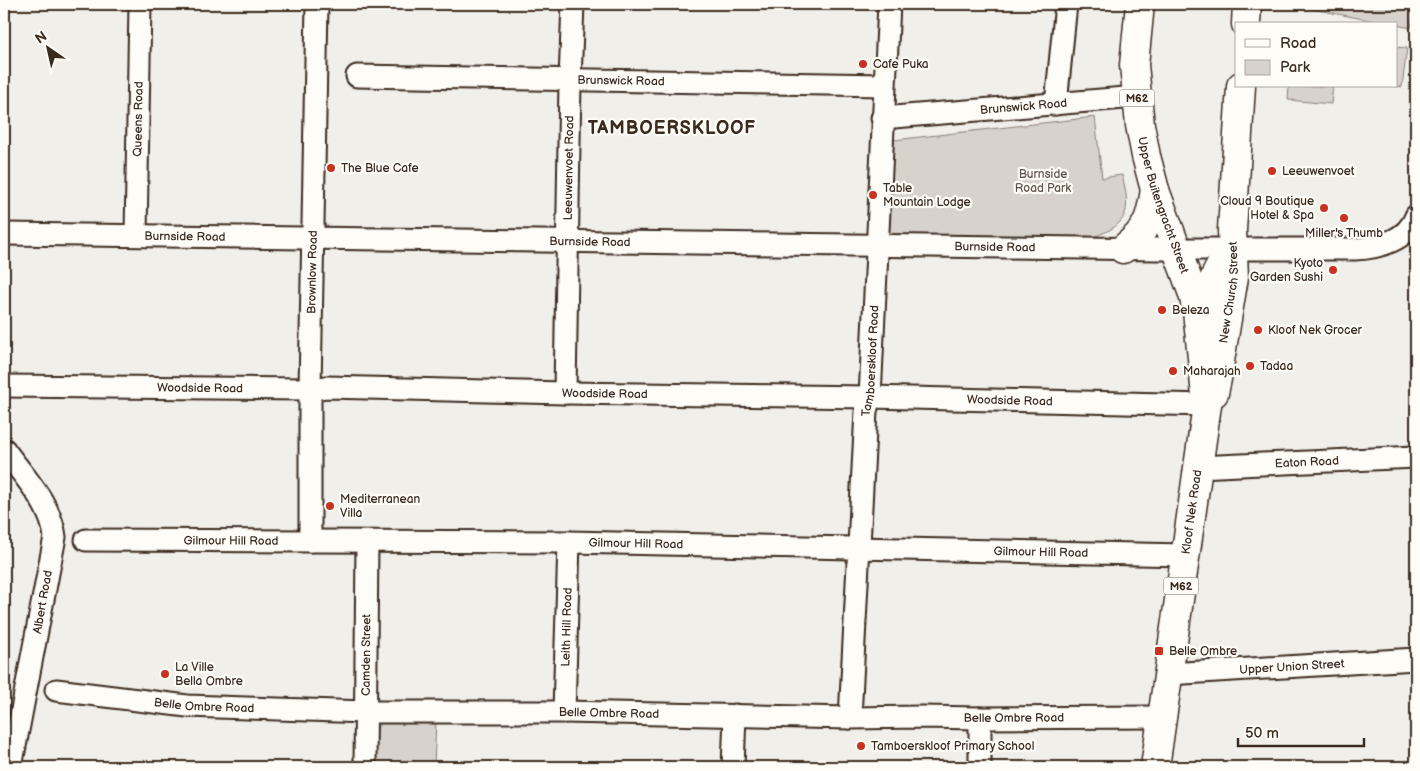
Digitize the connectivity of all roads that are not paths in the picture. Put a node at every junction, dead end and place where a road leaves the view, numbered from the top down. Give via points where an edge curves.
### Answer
1 (140, 4) edge
2 (317, 4) edge
3 (573, 4) edge
4 (889, 4) edge
5 (1066, 4) edge
6 (1140, 4) edge
7 (1248, 4) edge
8 (1246, 22) edge
9 (357, 76) dead end
10 (570, 80) junction
11 (884, 84) junction
12 (1241, 88) edge
13 (1137, 97) junction
14 (1056, 104) junction
15 (882, 118) junction
16 (1155, 190) junction
17 (1416, 216) edge
18 (4, 234) edge
19 (136, 235) junction
20 (313, 238) junction
21 (568, 242) junction
22 (877, 246) junction
23 (1123, 249) junction
24 (1234, 249) junction
25 (1177, 250) junction
26 (1200, 344) junction
27 (4, 386) edge
28 (310, 389) junction
29 (565, 393) junction
30 (870, 397) junction
31 (1207, 405) junction
32 (4, 449) edge
33 (1416, 457) edge
34 (1198, 468) junction
35 (86, 540) dead end
36 (310, 541) junction
37 (368, 542) junction
38 (569, 542) junction
39 (860, 548) junction
40 (1185, 555) junction
41 (1416, 659) edge
42 (1168, 674) junction
43 (56, 690) dead end
44 (366, 712) junction
45 (564, 712) junction
46 (735, 716) junction
47 (1162, 717) junction
48 (850, 718) junction
49 (980, 718) junction
50 (11, 767) edge
51 (366, 767) edge
52 (733, 767) edge
53 (980, 767) edge
54 (1155, 767) edge

1 - 19 street, Queens Road
2 - 20 street, Brownlow Road
3 - 10 street, Leeuwenvoet Road
4 - 11 street, Tamboerskloof Road
5 - 14 street
6 - 13 main road, Upper Buitengracht Street / M62 via 1135,55
7 - 8 main road
9 - 10 street, Brunswick Road
10 - 11 street, Brunswick Road
10 - 21 street, Leeuwenvoet Road
11 - 15 street, Tamboerskloof Road
12 - 24 main road, New Church Street / M62 via 1232,230
13 - 14 street, Brunswick Road
13 - 16 main road, Upper Buitengracht Street / M62 via 1140,126
14 - 15 street, Brunswick Road
15 - 22 street, Tamboerskloof Road
16 - 23 main road via 1147,225
16 - 25 main road, Upper Buitengracht Street / M62
17 - 24 street via 1401,236 1363,249
18 - 19 street, Burnside Road
19 - 20 street, Burnside Road
20 - 21 street, Burnside Road
20 - 28 street, Brownlow Road
21 - 22 street, Burnside Road
21 - 29 street, Leeuwenvoet Road
22 - 23 street, Burnside Road
22 - 30 street, Tamboerskloof Road
23 - 25 street, Burnside Road
24 - 25 street
24 - 26 main road via 1214,276 1211,313
24 - 31 main road, New Church Street / M62 via 1234,277 1218,379
25 - 26 main road, Upper Buitengracht Street / M62 via 1193,294
26 - 31 main road, Upper Buitengracht Street / M62
27 - 28 street, Woodside Road
28 - 29 street, Woodside Road
28 - 36 street, Brownlow Road
29 - 30 street, Woodside Road
30 - 31 street, Woodside Road
30 - 39 street, Tamboerskloof Road via 866,411
31 - 34 main road, Kloof Nek Road / M62
32 - 50 street, Albert Road via 46,507 55,537
33 - 34 street, Eaton Road
34 - 40 main road, Kloof Nek Road / M62
35 - 36 street, Gilmour Hill Road
36 - 37 street, Gilmour Hill Road
37 - 38 street, Gilmour Hill Road
37 - 44 street, Camden Street
38 - 39 street, Gilmour Hill Road
38 - 45 street, Leith Hill Road
39 - 40 street, Gilmour Hill Road
39 - 48 street, Tamboerskloof Road
40 - 42 main road, Kloof Nek Road / M62
41 - 42 street, Upper Union Street
42 - 47 main road, Kloof Nek Road / M62
43 - 44 street, Belle Ombre Road via 187,706
44 - 45 street, Belle Ombre Road
44 - 51 street, Camden Street
45 - 46 street, Belle Ombre Road
46 - 48 street, Belle Ombre Road
46 - 52 street
47 - 49 street, Belle Ombre Road
47 - 54 main road, Kloof Nek Road / M62
48 - 49 street, Belle Ombre Road
49 - 53 street

